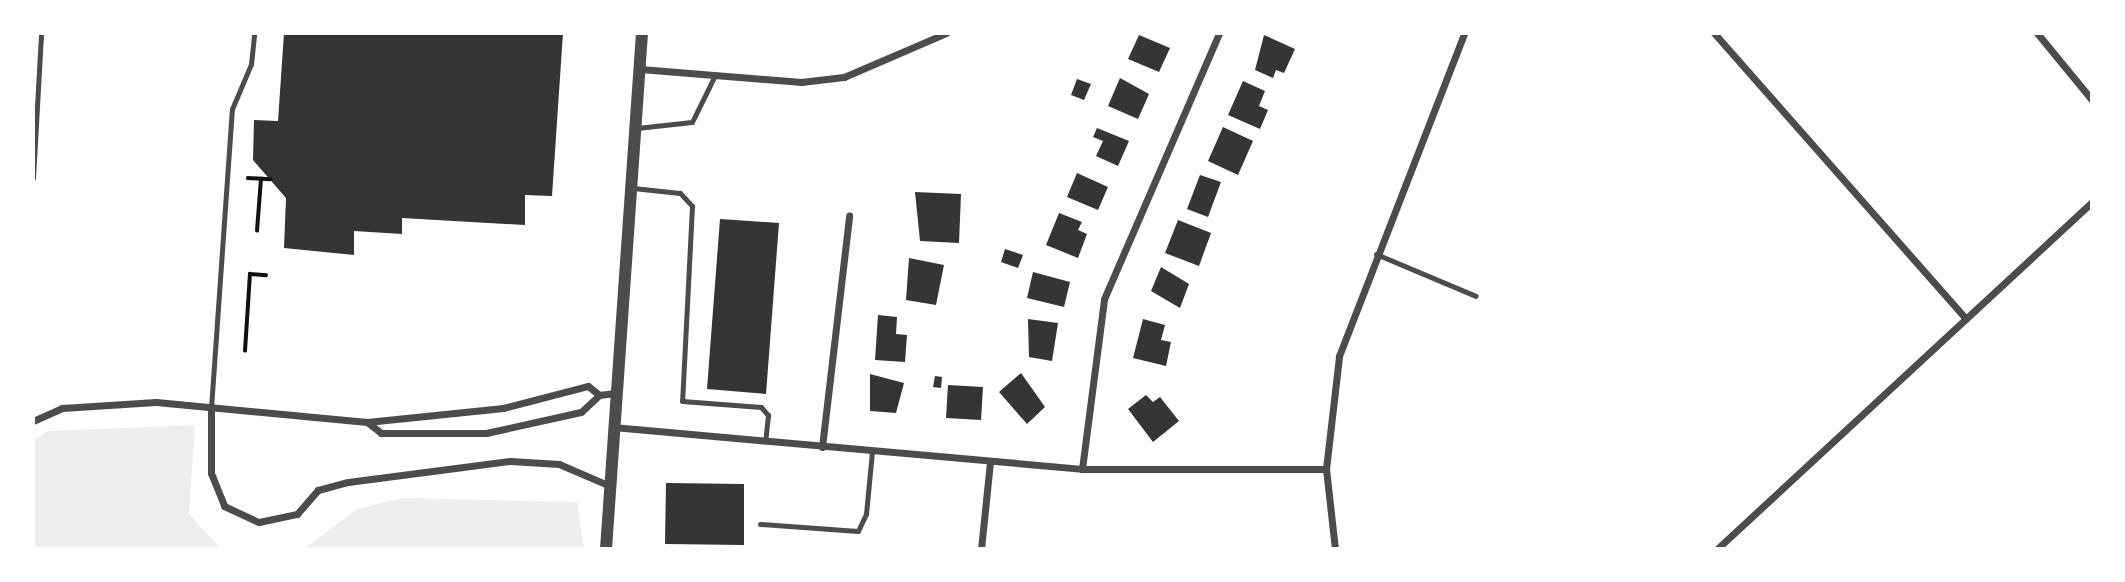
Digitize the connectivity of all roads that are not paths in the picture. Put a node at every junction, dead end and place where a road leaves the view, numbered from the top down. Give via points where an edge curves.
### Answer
1 (41, 33) edge
2 (254, 33) edge
3 (642, 33) edge
4 (946, 33) edge
5 (1219, 33) edge
6 (1464, 33) edge
7 (1714, 33) edge
8 (2037, 33) edge
9 (640, 69) junction
10 (715, 75) junction
11 (2092, 100) edge
12 (635, 128) junction
13 (33, 178) edge
14 (631, 188) junction
15 (2092, 202) edge
16 (849, 216) dead end
17 (1376, 254) junction
18 (1476, 296) dead end
19 (1966, 319) junction
20 (615, 393) junction
21 (598, 396) junction
22 (211, 408) junction
23 (33, 414) edge
24 (34, 421) edge
25 (367, 422) junction
26 (612, 426) junction
27 (765, 442) junction
28 (822, 447) junction
29 (872, 452) junction
30 (990, 462) junction
31 (1082, 469) junction
32 (1326, 469) junction
33 (610, 486) junction
34 (760, 524) dead end
35 (606, 549) edge
36 (981, 549) edge
37 (1335, 549) edge
38 (1717, 549) edge

1 - 13 lane
2 - 22 lane via 251,64 232,109
3 - 9 street
4 - 10 street via 844,76 801,82
5 - 31 street via 1104,299
6 - 17 street
7 - 19 street
8 - 11 street
9 - 10 street
9 - 12 street
10 - 12 lane via 707,102 692,122
12 - 14 street
14 - 20 street
14 - 27 lane via 680,193 692,206 682,401 761,407 768,415
15 - 19 street
16 - 28 street
17 - 18 lane
17 - 32 street via 1339,356
19 - 38 street
20 - 21 street
20 - 26 street
21 - 25 street via 588,386 503,408
21 - 25 street via 581,412 486,433 381,433
22 - 24 street via 156,402 62,408
22 - 25 street
22 - 33 street via 211,474 224,506 259,522 297,514 318,490 348,482 510,461 559,464
23 - 24 lane
26 - 27 street
26 - 33 street
27 - 28 street
28 - 29 street
29 - 30 street
29 - 34 lane via 866,514 858,531
30 - 31 street
30 - 36 street
31 - 32 street
32 - 37 street
33 - 35 street

